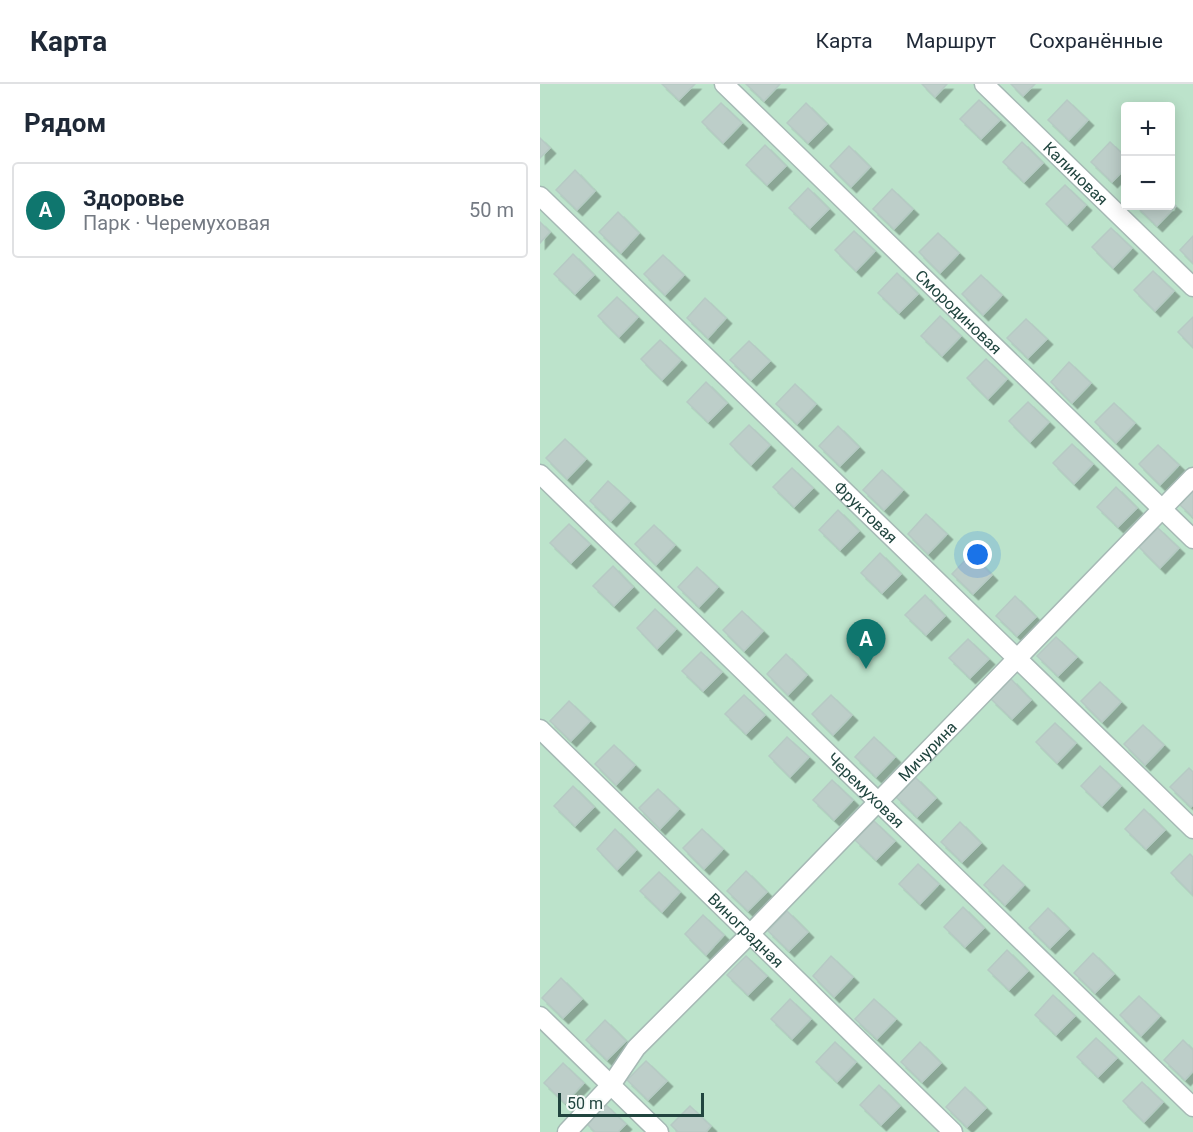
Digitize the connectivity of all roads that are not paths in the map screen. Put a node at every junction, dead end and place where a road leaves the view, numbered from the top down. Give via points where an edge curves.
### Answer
1 (724, 84) edge
2 (984, 84) edge
3 (540, 196) edge
4 (1193, 287) edge
5 (540, 474) edge
6 (1193, 477) edge
7 (1161, 508) junction
8 (1193, 539) edge
9 (1017, 659) junction
10 (540, 729) edge
11 (878, 801) junction
12 (1193, 829) edge
13 (750, 934) junction
14 (540, 1016) edge
15 (610, 1085) junction
16 (1193, 1107) edge
17 (567, 1132) edge
18 (659, 1132) edge
19 (953, 1132) edge

1 - 7 street, Смородиновая
2 - 4 street, Калиновая
3 - 9 street, Фруктовая
5 - 11 street, Черемуховая
6 - 7 street, Мичурина
7 - 8 street, Смородиновая
7 - 9 street, Мичурина
9 - 11 street, Мичурина
9 - 12 street, Фруктовая
10 - 13 street, Виноградная
11 - 13 street, Мичурина
11 - 16 street, Черемуховая
13 - 15 street, Мичурина via 636,1048
13 - 19 street, Виноградная
14 - 15 street
15 - 17 street, Мичурина
15 - 18 street

